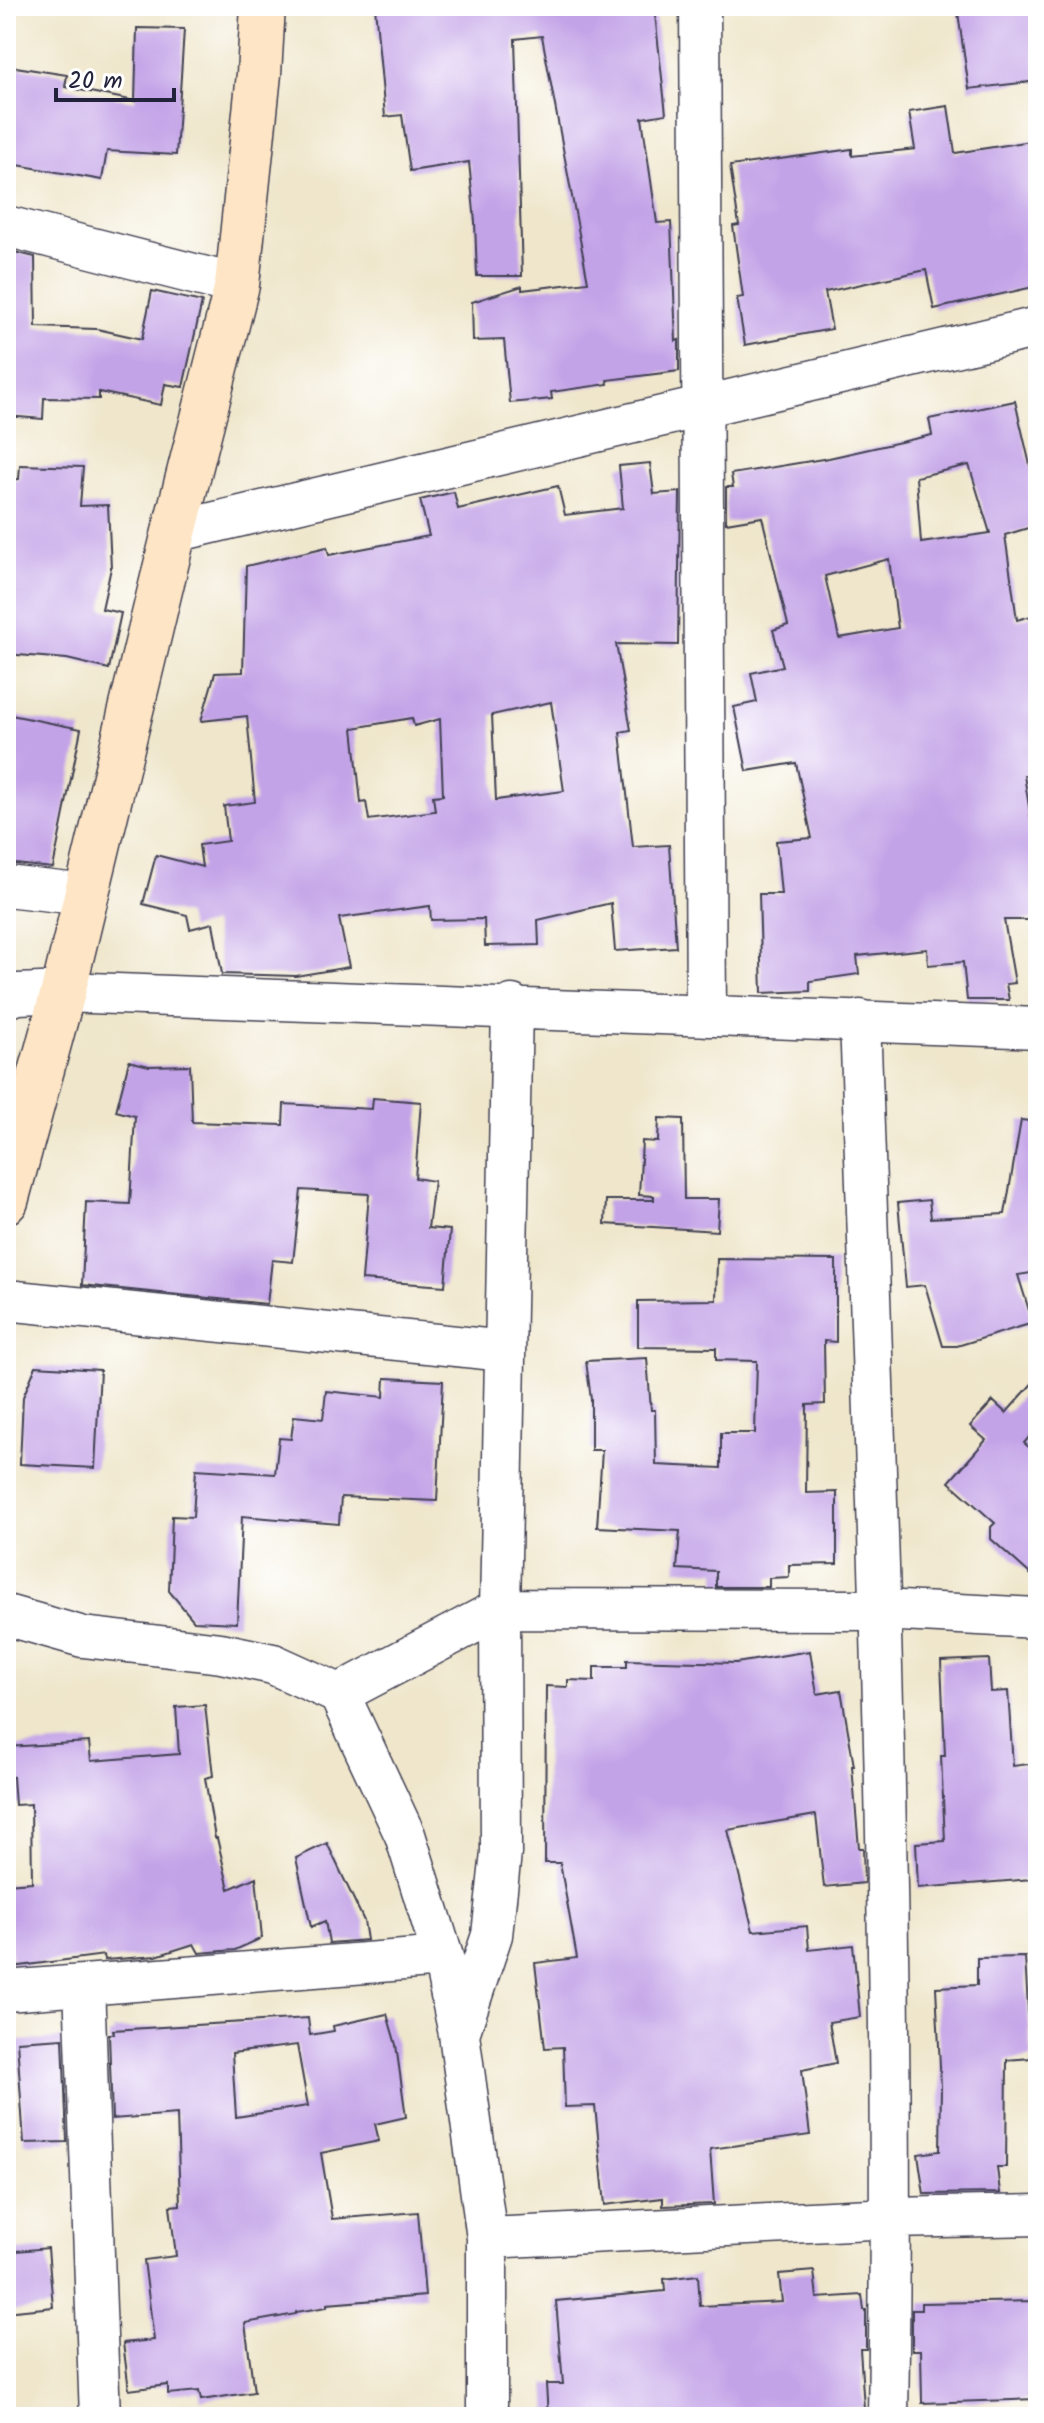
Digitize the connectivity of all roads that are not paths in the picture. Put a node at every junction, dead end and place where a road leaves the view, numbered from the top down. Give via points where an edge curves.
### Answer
1 (263, 6) edge
2 (700, 6) edge
3 (6, 226) edge
4 (237, 285) junction
5 (1038, 327) edge
6 (701, 406) junction
7 (174, 532) junction
8 (6, 886) edge
9 (87, 895) junction
10 (63, 992) junction
11 (6, 998) edge
12 (512, 1005) junction
13 (706, 1016) junction
14 (860, 1020) junction
15 (1038, 1028) edge
16 (6, 1201) edge
17 (6, 1300) edge
18 (505, 1351) junction
19 (500, 1609) junction
20 (881, 1610) junction
21 (6, 1615) edge
22 (1038, 1618) edge
23 (339, 1694) junction
24 (443, 1957) junction
25 (84, 1985) junction
26 (6, 1991) edge
27 (459, 2034) junction
28 (1038, 2215) edge
29 (891, 2218) junction
30 (487, 2238) junction
31 (100, 2417) edge
32 (487, 2417) edge
33 (888, 2417) edge

1 - 4 street
2 - 6 street
3 - 4 street
4 - 7 street
5 - 6 street
6 - 7 street
6 - 13 street
7 - 9 street
8 - 9 street
9 - 10 street
10 - 11 street
10 - 12 street
10 - 16 street
12 - 13 street
12 - 18 street
13 - 14 street
14 - 15 street
14 - 20 street
17 - 18 street
18 - 19 street
19 - 20 street
19 - 23 street
19 - 27 street via 501,1853 492,1935
20 - 22 street
20 - 29 street
21 - 23 street via 83,1637 273,1664
23 - 24 street via 405,1835
24 - 25 street
24 - 27 street
25 - 26 street
25 - 31 street
27 - 30 street
28 - 29 street
29 - 30 street
29 - 33 street
30 - 32 street

